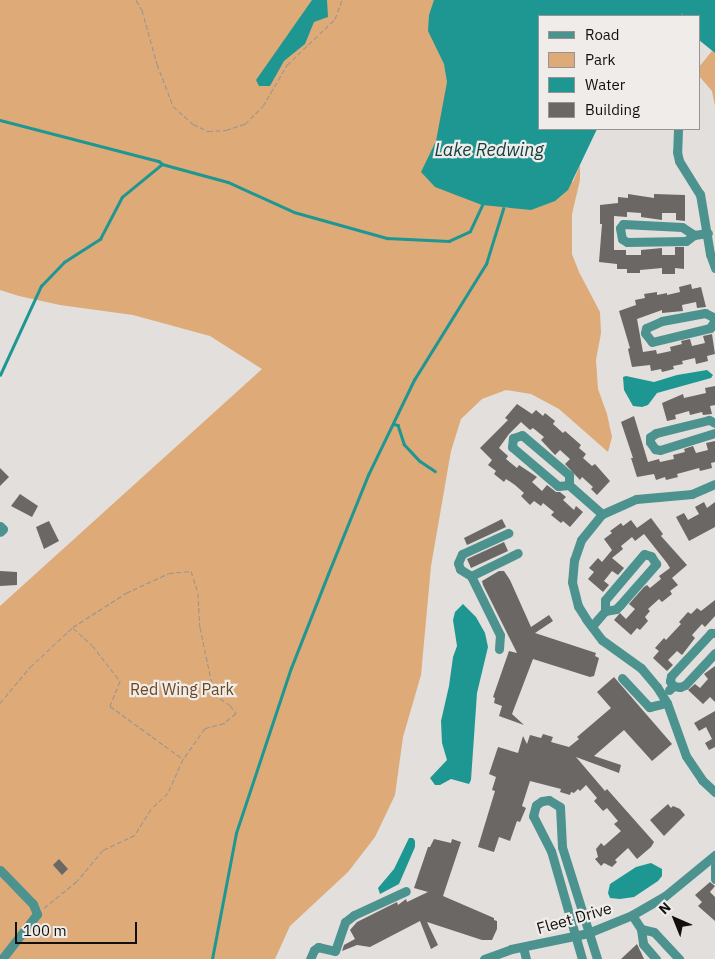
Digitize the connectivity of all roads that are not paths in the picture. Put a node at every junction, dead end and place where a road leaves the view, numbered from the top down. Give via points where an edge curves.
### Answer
1 (678, 130) edge
2 (708, 233) junction
3 (694, 235) junction
4 (715, 268) edge
5 (715, 319) edge
6 (715, 422) edge
7 (715, 433) edge
8 (715, 484) edge
9 (569, 485) junction
10 (602, 514) junction
11 (508, 533) dead end
12 (518, 553) dead end
13 (471, 576) junction
14 (605, 611) junction
15 (592, 626) junction
16 (715, 633) edge
17 (499, 650) dead end
18 (715, 653) edge
19 (622, 678) dead end
20 (673, 686) junction
21 (665, 699) junction
22 (715, 792) edge
23 (713, 862) edge
24 (0, 870) edge
25 (715, 879) edge
26 (406, 891) dead end
27 (632, 915) junction
28 (641, 929) junction
29 (588, 933) junction
30 (575, 936) junction
31 (524, 947) junction
32 (2, 959) edge
33 (310, 959) edge
34 (484, 959) edge
35 (526, 959) edge
36 (582, 959) edge
37 (597, 959) edge
38 (656, 959) edge
39 (679, 959) edge

1 - 2 street via 676,152 700,194
2 - 3 street
2 - 4 street
3 - 3 street via 682,227 623,224 620,228 622,239 627,242 686,241
5 - 5 street via 704,313 662,321 646,328 645,334 652,342 710,328
6 - 7 street via 709,420 656,433 650,437 650,442 655,450 660,450
8 - 10 street via 692,494 636,499
9 - 9 street via 568,475 522,436 513,438 512,447 558,486
9 - 10 street
10 - 15 street via 581,540 572,570 578,606
11 - 13 street via 462,554 458,563 460,568
12 - 13 street
13 - 17 street via 500,635
14 - 14 street via 616,609 656,564 651,556 644,554 605,600
14 - 15 street
15 - 21 street via 602,640 641,668
16 - 20 street via 711,633 672,676
18 - 20 street via 685,685
19 - 21 street via 649,707
20 - 21 street
21 - 22 street via 686,756 702,780
23 - 25 street
23 - 27 street, Fleet Drive
24 - 32 street via 33,904 37,914
26 - 33 street via 345,922 335,951 318,947
27 - 28 street
27 - 29 street, Fleet Drive
28 - 38 street via 643,944
28 - 39 street via 654,932
29 - 30 street, Fleet Drive
29 - 30 street via 562,847 560,807 549,800 542,801 536,805 533,816 551,851
29 - 37 street
30 - 31 street, Fleet Drive
30 - 36 street
31 - 34 street, Fleet Drive
31 - 35 street

